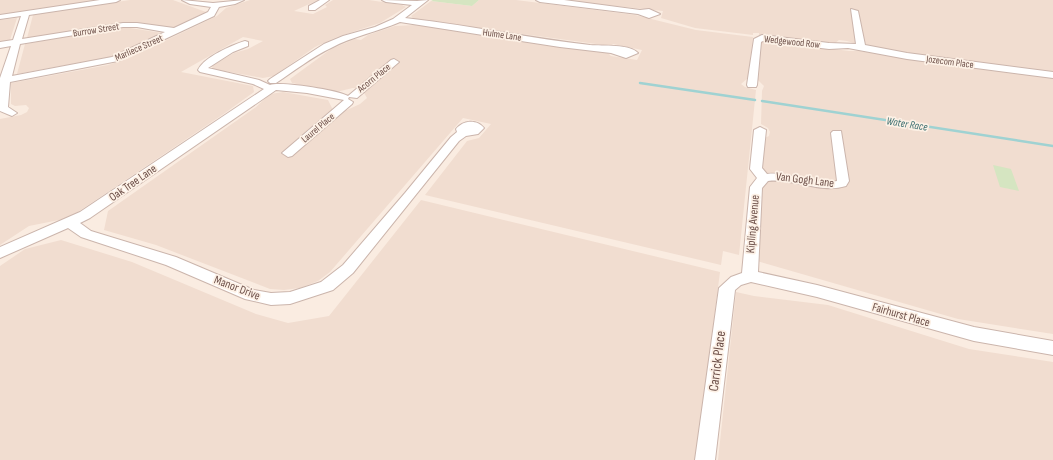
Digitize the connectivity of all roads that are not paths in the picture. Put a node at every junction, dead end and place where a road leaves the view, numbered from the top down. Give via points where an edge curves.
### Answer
1 (116, 0) edge
2 (186, 0) edge
3 (240, 0) edge
4 (325, 0) edge
5 (386, 0) edge
6 (400, 0) edge
7 (540, 0) edge
8 (418, 2) edge
9 (216, 6) junction
10 (312, 8) dead end
11 (854, 11) dead end
12 (640, 12) dead end
13 (26, 13) junction
14 (0, 17) edge
15 (397, 19) junction
16 (174, 32) junction
17 (17, 42) junction
18 (244, 44) dead end
19 (0, 45) edge
20 (848, 45) joint
21 (861, 48) junction
22 (612, 50) dead end
23 (394, 62) dead end
24 (1053, 75) edge
25 (3, 81) edge
26 (273, 84) junction
27 (752, 85) dead end
28 (348, 98) junction
29 (12, 113) dead end
30 (760, 130) dead end
31 (463, 133) dead end
32 (838, 133) dead end
33 (288, 153) dead end
34 (764, 178) junction
35 (71, 223) junction
36 (0, 253) edge
37 (750, 276) junction
38 (1053, 348) edge
39 (705, 460) edge

1 - 13 street
2 - 9 street via 200,5
3 - 9 street
4 - 10 street
5 - 8 street
6 - 8 street
7 - 12 street
8 - 15 street, Oak Tree Lane
9 - 16 street, Marliece Street via 211,14
11 - 21 street
13 - 14 street
13 - 17 street
15 - 22 street, Hulme Lane
15 - 26 street, Oak Tree Lane via 327,46
16 - 17 street, Burrow Street via 123,25
16 - 25 street, Marliece Street via 115,59
17 - 19 street, Burrow Street
17 - 25 street
18 - 26 street via 207,63 203,68 207,72
20 - 21 street, Jozecom Place
20 - 27 street, Wedgewood Row via 829,46 759,38
21 - 24 street, Jozecom Place
23 - 28 street, Acorn Place
25 - 29 street via 3,108
26 - 28 street
26 - 35 street, Oak Tree Lane via 97,208
28 - 33 street, Laurel Place
30 - 34 street via 756,169
31 - 35 street, Manor Drive via 455,139 348,269 326,286 303,295 275,299 251,295 170,261 86,234
32 - 34 street, Van Gogh Lane via 842,183 831,186 776,176
34 - 37 street, Kipling Avenue via 756,187
35 - 36 street, Oak Tree Lane
37 - 38 street, Fairhurst Place via 817,291 974,334
37 - 39 street, Carrick Place via 736,281 727,288

